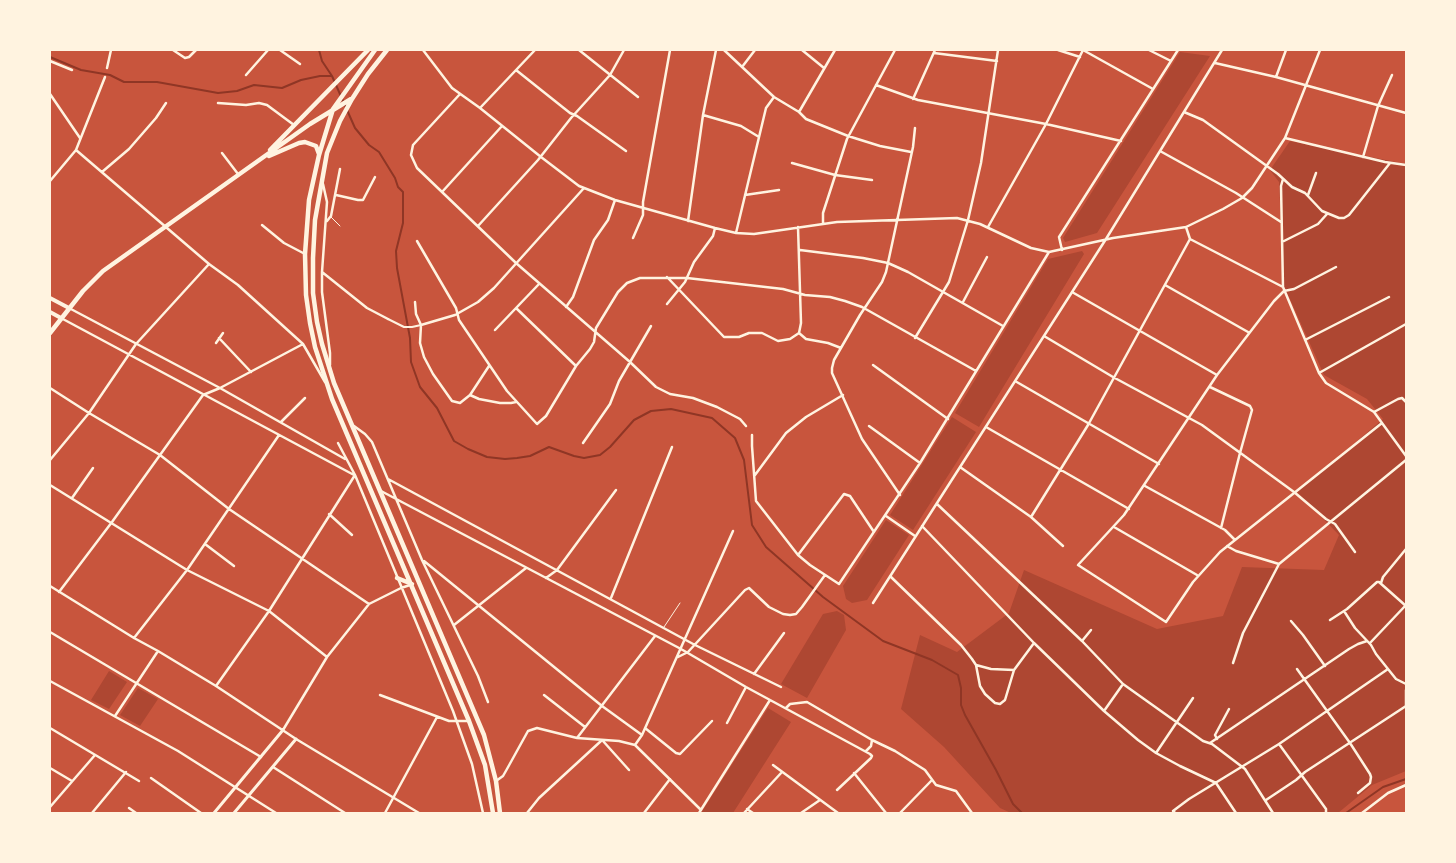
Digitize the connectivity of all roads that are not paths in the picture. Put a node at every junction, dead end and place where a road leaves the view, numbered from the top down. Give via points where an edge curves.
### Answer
1 (111, 50) edge
2 (173, 50) edge
3 (196, 50) edge
4 (268, 50) edge
5 (280, 50) edge
6 (368, 50) edge
7 (375, 50) edge
8 (387, 50) edge
9 (423, 50) edge
10 (535, 50) edge
11 (580, 50) edge
12 (624, 50) edge
13 (670, 50) edge
14 (716, 50) edge
15 (724, 50) edge
16 (755, 50) edge
17 (802, 50) edge
18 (835, 50) edge
19 (895, 50) edge
20 (998, 50) edge
21 (1058, 50) edge
22 (1083, 50) edge
23 (1149, 50) edge
24 (1178, 50) edge
25 (1222, 50) edge
26 (1286, 50) edge
27 (1314, 50) edge
28 (1320, 51) edge
29 (934, 52) edge
30 (1080, 57) junction
31 (50, 61) edge
32 (997, 61) junction
33 (1171, 61) junction
34 (1215, 62) junction
35 (300, 64) dead end
36 (742, 67) junction
37 (107, 68) dead end
38 (824, 68) junction
39 (72, 70) dead end
40 (516, 70) junction
41 (246, 75) dead end
42 (610, 75) junction
43 (1392, 75) dead end
44 (105, 77) dead end
45 (1276, 77) junction
46 (876, 85) junction
47 (1307, 85) junction
48 (1153, 88) junction
49 (50, 94) edge
50 (460, 94) junction
51 (774, 96) junction
52 (638, 97) dead end
53 (53, 98) junction
54 (352, 99) junction
55 (913, 99) junction
56 (50, 102) edge
57 (166, 103) dead end
58 (218, 103) dead end
59 (338, 104) junction
60 (1378, 106) junction
61 (480, 108) junction
62 (333, 109) junction
63 (799, 112) junction
64 (1184, 112) junction
65 (988, 113) junction
66 (1406, 113) edge
67 (574, 115) junction
68 (703, 115) junction
69 (294, 124) junction
70 (1046, 124) junction
71 (502, 126) junction
72 (916, 128) dead end
73 (848, 136) junction
74 (759, 137) junction
75 (1285, 138) junction
76 (81, 139) junction
77 (1120, 141) junction
78 (76, 150) junction
79 (626, 151) dead end
80 (1160, 151) junction
81 (911, 152) junction
82 (222, 153) dead end
83 (319, 155) junction
84 (540, 157) junction
85 (1363, 157) junction
86 (260, 160) junction
87 (792, 163) dead end
88 (1390, 163) junction
89 (1406, 165) edge
90 (1267, 167) junction
91 (340, 169) dead end
92 (102, 172) junction
93 (1316, 173) dead end
94 (835, 175) junction
95 (238, 176) junction
96 (375, 177) dead end
97 (872, 180) dead end
98 (1283, 180) junction
99 (50, 181) edge
100 (322, 182) junction
101 (584, 188) junction
102 (779, 190) dead end
103 (442, 192) junction
104 (336, 195) junction
105 (745, 195) junction
106 (1308, 195) junction
107 (1242, 198) junction
108 (615, 200) junction
109 (643, 209) junction
110 (1327, 214) junction
111 (330, 216) junction
112 (897, 220) junction
113 (968, 220) junction
114 (688, 221) junction
115 (326, 222) junction
116 (1281, 222) junction
117 (822, 224) junction
118 (262, 225) dead end
119 (165, 226) junction
120 (340, 226) dead end
121 (478, 226) junction
122 (1186, 226) junction
123 (798, 227) junction
124 (988, 227) junction
125 (715, 228) junction
126 (736, 233) junction
127 (633, 238) dead end
128 (1106, 239) junction
129 (1190, 239) junction
130 (417, 241) dead end
131 (1282, 242) junction
132 (800, 250) junction
133 (1062, 250) junction
134 (1049, 252) junction
135 (305, 254) junction
136 (987, 257) dead end
137 (516, 263) junction
138 (209, 264) junction
139 (888, 264) junction
140 (1336, 267) dead end
141 (322, 272) junction
142 (667, 277) junction
143 (687, 278) junction
144 (539, 284) junction
145 (1164, 285) junction
146 (1284, 289) junction
147 (678, 291) junction
148 (944, 292) junction
149 (1072, 292) junction
150 (800, 293) junction
151 (1389, 297) dead end
152 (50, 298) edge
153 (415, 302) dead end
154 (962, 302) junction
155 (668, 304) dead end
156 (565, 307) junction
157 (69, 308) junction
158 (516, 308) junction
159 (864, 308) junction
160 (50, 312) edge
161 (458, 314) junction
162 (61, 318) junction
163 (388, 320) joint
164 (1406, 324) edge
165 (421, 325) junction
166 (651, 326) dead end
167 (1003, 326) junction
168 (1139, 329) junction
169 (495, 330) dead end
170 (1249, 332) junction
171 (50, 333) edge
172 (223, 333) dead end
173 (595, 333) junction
174 (799, 333) junction
175 (1044, 336) junction
176 (219, 338) junction
177 (915, 338) junction
178 (1305, 340) junction
179 (216, 343) dead end
180 (136, 344) junction
181 (302, 344) junction
182 (841, 348) junction
183 (128, 355) junction
184 (630, 362) junction
185 (873, 365) dead end
186 (490, 366) junction
187 (576, 366) junction
188 (330, 369) junction
189 (251, 372) junction
190 (976, 372) junction
191 (1319, 373) junction
192 (1217, 376) junction
193 (1113, 377) junction
194 (1015, 381) junction
195 (327, 386) junction
196 (1210, 387) junction
197 (50, 388) edge
198 (220, 388) junction
199 (203, 395) junction
200 (470, 395) junction
201 (842, 395) junction
202 (305, 398) dead end
203 (516, 402) junction
204 (1406, 402) edge
205 (1374, 412) junction
206 (89, 413) junction
207 (1189, 417) junction
208 (948, 419) junction
209 (281, 422) junction
210 (1382, 423) junction
211 (1088, 424) junction
212 (352, 425) junction
213 (746, 426) dead end
214 (869, 426) dead end
215 (986, 427) junction
216 (279, 435) junction
217 (752, 435) dead end
218 (338, 443) dead end
219 (583, 443) dead end
220 (672, 447) dead end
221 (1240, 452) junction
222 (160, 455) junction
223 (1406, 456) edge
224 (50, 460) edge
225 (346, 460) junction
226 (1406, 460) edge
227 (920, 463) junction
228 (1158, 464) junction
229 (960, 467) junction
230 (93, 468) dead end
231 (1060, 470) junction
232 (355, 475) junction
233 (754, 476) junction
234 (388, 479) junction
235 (50, 485) edge
236 (1144, 486) junction
237 (380, 490) junction
238 (616, 490) dead end
239 (1294, 492) junction
240 (900, 495) junction
241 (72, 498) junction
242 (396, 499) junction
243 (937, 504) junction
244 (229, 509) junction
245 (1129, 509) junction
246 (329, 514) junction
247 (886, 516) junction
248 (1031, 517) junction
249 (112, 522) junction
250 (1331, 522) junction
251 (922, 526) junction
252 (1114, 527) junction
253 (1221, 528) junction
254 (733, 531) dead end
255 (874, 532) junction
256 (352, 535) dead end
257 (914, 535) junction
258 (1236, 540) junction
259 (205, 544) junction
260 (1063, 546) dead end
261 (1227, 546) junction
262 (1406, 549) edge
263 (1356, 552) dead end
264 (798, 555) junction
265 (302, 558) junction
266 (422, 560) junction
267 (1279, 564) junction
268 (234, 566) dead end
269 (526, 568) junction
270 (187, 570) junction
271 (557, 570) junction
272 (825, 575) junction
273 (890, 576) junction
274 (1197, 576) junction
275 (397, 578) junction
276 (546, 578) junction
277 (1381, 583) junction
278 (412, 584) junction
279 (50, 586) edge
280 (401, 588) junction
281 (59, 592) junction
282 (611, 598) junction
283 (680, 603) dead end
284 (873, 603) dead end
285 (369, 604) junction
286 (479, 605) junction
287 (1406, 605) edge
288 (269, 611) junction
289 (1344, 611) junction
290 (1330, 620) dead end
291 (1291, 621) dead end
292 (454, 625) junction
293 (664, 627) junction
294 (1092, 630) dead end
295 (50, 632) edge
296 (784, 633) dead end
297 (655, 636) junction
298 (134, 638) junction
299 (685, 639) junction
300 (1082, 641) junction
301 (1368, 642) junction
302 (1034, 643) junction
303 (695, 645) junction
304 (681, 648) junction
305 (158, 651) junction
306 (688, 652) junction
307 (327, 657) junction
308 (677, 658) junction
309 (1233, 663) dead end
310 (976, 665) junction
311 (1325, 666) junction
312 (1297, 669) dead end
313 (1388, 669) junction
314 (1014, 670) junction
315 (754, 674) junction
316 (1304, 680) junction
317 (50, 681) edge
318 (137, 683) junction
319 (1124, 684) junction
320 (1406, 684) edge
321 (216, 686) junction
322 (746, 687) junction
323 (781, 687) dead end
324 (1406, 690) edge
325 (380, 694) dead end
326 (544, 695) dead end
327 (1193, 698) dead end
328 (770, 700) junction
329 (488, 702) dead end
330 (602, 706) junction
331 (1406, 707) edge
332 (786, 708) junction
333 (1228, 709) dead end
334 (1104, 712) junction
335 (1327, 712) junction
336 (115, 717) junction
337 (437, 718) junction
338 (712, 721) dead end
339 (469, 722) junction
340 (727, 722) dead end
341 (458, 723) junction
342 (1178, 723) junction
343 (585, 727) junction
344 (50, 728) edge
345 (645, 728) junction
346 (283, 730) junction
347 (642, 735) junction
348 (577, 738) junction
349 (296, 739) junction
350 (1217, 739) junction
351 (872, 740) junction
352 (602, 741) junction
353 (1350, 742) junction
354 (1210, 743) junction
355 (1279, 744) junction
356 (635, 745) junction
357 (866, 751) junction
358 (1156, 752) junction
359 (95, 755) junction
360 (261, 757) junction
361 (773, 765) dead end
362 (273, 767) junction
363 (50, 768) edge
364 (1243, 768) junction
365 (629, 770) dead end
366 (126, 772) junction
367 (782, 772) junction
368 (854, 773) junction
369 (1302, 775) junction
370 (151, 778) dead end
371 (670, 779) junction
372 (932, 779) junction
373 (139, 780) dead end
374 (72, 781) junction
375 (496, 781) junction
376 (1216, 783) junction
377 (1406, 785) edge
378 (235, 787) junction
379 (837, 790) dead end
380 (1358, 792) dead end
381 (249, 796) junction
382 (393, 797) junction
383 (820, 800) junction
384 (1266, 801) junction
385 (50, 807) edge
386 (129, 808) dead end
387 (747, 809) junction
388 (700, 811) edge
389 (1174, 812) edge
390 (1327, 812) edge
391 (92, 813) edge
392 (136, 813) edge
393 (201, 813) edge
394 (214, 813) edge
395 (234, 813) edge
396 (276, 813) edge
397 (344, 813) edge
398 (385, 813) edge
399 (419, 813) edge
400 (482, 813) edge
401 (493, 813) edge
402 (500, 813) edge
403 (527, 813) edge
404 (644, 813) edge
405 (744, 813) edge
406 (753, 813) edge
407 (801, 813) edge
408 (838, 813) edge
409 (886, 813) edge
410 (900, 813) edge
411 (972, 813) edge
412 (1236, 813) edge
413 (1273, 813) edge
414 (1362, 813) edge

1 - 37 street
2 - 3 street via 185,58
4 - 41 street
5 - 35 street
6 - 69 main road
7 - 59 main road
8 - 54 main road
9 - 50 street via 447,84
10 - 40 street
11 - 42 street
12 - 42 street
13 - 109 street
14 - 68 street
15 - 36 street
16 - 36 street
17 - 38 street
18 - 38 street
19 - 46 street
20 - 32 street
21 - 30 street
22 - 30 street
22 - 48 street
23 - 33 street
24 - 33 street
25 - 34 street
26 - 45 street
27 - 28 street
28 - 47 street
29 - 32 street
29 - 55 street
30 - 70 street
31 - 39 street
32 - 65 street
33 - 48 street
34 - 45 street
34 - 64 street
36 - 51 street
38 - 63 street
40 - 61 street
40 - 67 street
42 - 52 street
42 - 67 street
43 - 60 street
44 - 76 street
45 - 47 street
46 - 55 street
46 - 73 street
47 - 60 street
47 - 75 street
48 - 77 street
49 - 53 street
50 - 61 street
50 - 103 street via 413,145 410,155 417,168
51 - 63 street
51 - 74 street via 768,105
53 - 56 street
53 - 76 street
54 - 59 main road
54 - 100 main road via 327,153
55 - 65 street
57 - 92 street via 129,150
58 - 69 street via 267,105
59 - 62 main road
60 - 66 street
60 - 85 street
61 - 71 street
62 - 83 main road
62 - 86 main road
63 - 73 street via 806,119
64 - 80 street
64 - 90 street via 1203,120
65 - 70 street
65 - 113 street
67 - 79 street
67 - 84 street
68 - 74 street via 741,126
68 - 114 street
69 - 86 main road
70 - 77 street
70 - 124 street
71 - 84 street
71 - 103 street
72 - 81 street
73 - 81 street
73 - 94 street
74 - 105 street
75 - 85 street
75 - 90 street
76 - 78 street
77 - 133 street via 1059,237
78 - 92 street
78 - 99 street
80 - 107 street
80 - 128 street
81 - 112 street
82 - 95 street
83 - 86 main road via 316,146 305,142
83 - 135 main road via 309,200
84 - 101 street
84 - 121 street
85 - 88 street
86 - 95 main road
87 - 94 street
88 - 89 street
88 - 110 street via 1349,215 1344,218
90 - 98 street
90 - 107 street
91 - 104 street
92 - 119 street
93 - 106 street
94 - 97 street
94 - 117 street
95 - 119 main road
96 - 104 street via 363,200
98 - 106 street
98 - 116 street
100 - 115 street via 327,202
100 - 188 main road via 315,220 314,293 317,322
101 - 108 street
101 - 137 street
102 - 105 street
103 - 121 street
104 - 111 street
105 - 126 street
106 - 110 street
107 - 116 street
107 - 122 street
108 - 109 street
108 - 156 street via 609,217 594,240 573,297
109 - 114 street
109 - 127 street
110 - 131 street via 1318,224
111 - 115 street
111 - 120 lane
112 - 113 street
112 - 117 street
112 - 139 street
113 - 124 street
113 - 148 street
114 - 125 street
115 - 141 street
116 - 131 street
117 - 123 street
118 - 135 street via 284,243
119 - 138 street
119 - 157 main road via 103,270
121 - 137 street
122 - 128 street
122 - 129 street
123 - 126 street via 763,234
123 - 132 street
124 - 134 street via 1031,248
125 - 126 street
125 - 143 street
128 - 133 street
128 - 149 street
129 - 145 street
129 - 146 street
130 - 161 street
131 - 146 street
132 - 139 street
132 - 150 street
133 - 134 street
134 - 167 street
135 - 195 main road via 310,323
136 - 154 street
137 - 144 street
137 - 161 street via 486,295
138 - 180 street
138 - 181 street via 238,285
139 - 148 street
139 - 159 street via 882,282
140 - 146 street via 1294,289
141 - 163 street via 367,308
141 - 188 street
142 - 143 street
142 - 147 street
142 - 173 street via 640,278 627,283 618,292
143 - 147 street
143 - 150 street
144 - 156 street
144 - 158 street
145 - 168 street
145 - 170 street
146 - 170 street
146 - 178 street
147 - 155 street
147 - 174 street via 724,337 762,333 778,341
148 - 154 street
148 - 177 street
149 - 168 street
149 - 175 street
150 - 159 street via 838,299
150 - 174 street
151 - 178 street
152 - 157 main road
153 - 165 street
154 - 167 street
156 - 173 street
157 - 162 main road
157 - 180 street
158 - 169 street
158 - 187 street
159 - 177 street
159 - 182 street
160 - 162 main road
161 - 165 street
161 - 186 street
162 - 171 main road
162 - 183 street
163 - 165 street via 404,327
164 - 191 street
165 - 200 street via 420,343 433,374 454,402 460,403
166 - 184 street
167 - 190 street
168 - 192 street
168 - 193 street
170 - 192 street
172 - 176 street
173 - 184 street
173 - 187 street via 590,349
174 - 182 street via 806,339
175 - 193 street
175 - 194 street
176 - 179 street
176 - 189 street
177 - 190 street
178 - 191 street
180 - 183 street
180 - 198 street
181 - 189 street
181 - 195 street
182 - 201 street via 834,360 832,374
183 - 199 street
183 - 206 street
184 - 213 street via 664,392 717,406
184 - 219 street via 610,404
185 - 208 street
186 - 200 street
186 - 203 street
187 - 203 street via 546,416 536,424
188 - 212 main road
189 - 198 street
190 - 208 street
191 - 205 street via 1326,383
192 - 196 street
193 - 207 street
193 - 211 street
194 - 211 street
194 - 215 street
195 - 278 main road
196 - 207 street
196 - 221 street via 1252,409
197 - 206 street
198 - 199 street
198 - 209 street
199 - 216 street
199 - 222 street
200 - 203 street via 500,403
201 - 233 street via 806,416 786,433
201 - 240 street via 862,439
202 - 209 street
204 - 205 street via 1398,398
205 - 210 street
206 - 222 street
206 - 224 street
207 - 221 street
207 - 228 street
208 - 227 street
209 - 225 street
210 - 223 street
210 - 239 street
211 - 228 street
211 - 231 street
212 - 234 street via 369,437
212 - 237 main road
214 - 227 street
215 - 229 street
215 - 231 street
216 - 232 street
216 - 244 street
217 - 233 street
218 - 225 street
220 - 282 street
221 - 239 street
221 - 253 street
222 - 244 street
222 - 249 street
225 - 232 street
226 - 250 street
227 - 240 street
228 - 236 street
229 - 243 street
229 - 248 street
230 - 241 street
231 - 245 street
231 - 248 street
232 - 246 street
232 - 275 street
233 - 264 street via 756,501
234 - 242 street
234 - 271 street
235 - 241 street
236 - 245 street
236 - 253 street
237 - 242 street
237 - 375 main road via 484,735
238 - 271 street
239 - 250 street
239 - 258 street
240 - 247 street
241 - 249 street
242 - 266 street
242 - 269 street
243 - 251 street
243 - 300 street
244 - 259 street
244 - 265 street
245 - 252 street
246 - 256 street
246 - 265 street
247 - 255 street
247 - 257 street
248 - 260 street
249 - 270 street
249 - 281 street
250 - 263 street
250 - 267 street
251 - 257 street
251 - 302 street
252 - 274 street
252 - 274 street via 1078,565 1166,622
253 - 258 street
254 - 299 street
255 - 264 street via 846,494
255 - 272 street via 839,584
257 - 273 street
258 - 261 street
259 - 268 street
259 - 270 street
261 - 267 street
261 - 274 street
262 - 277 street
264 - 272 street
265 - 285 street
265 - 288 street
266 - 286 street
266 - 292 street
267 - 309 street via 1243,633
269 - 276 street
269 - 286 street
270 - 288 street
270 - 298 street
271 - 276 street
271 - 282 street
272 - 303 street via 796,614 769,607 749,588 745,590
273 - 284 street
273 - 310 street
275 - 278 main road
275 - 280 street
276 - 297 street
277 - 287 street
277 - 289 street via 1377,582
278 - 280 street
278 - 339 main road
279 - 281 street
280 - 285 street
280 - 341 street
281 - 298 street
282 - 293 street
283 - 293 lane
285 - 307 street
286 - 292 street
286 - 330 street
287 - 301 street
288 - 307 street
288 - 321 street
289 - 290 street
289 - 301 street
291 - 311 street
292 - 329 street
293 - 299 street
294 - 300 street
295 - 318 street
296 - 315 street
297 - 304 street
297 - 330 street
298 - 305 street
299 - 303 street
299 - 304 street
300 - 319 street
301 - 311 street via 1353,646
301 - 313 street
302 - 314 street
302 - 334 street
303 - 306 street
303 - 315 street
304 - 306 street
304 - 308 street
305 - 318 street
305 - 321 street
306 - 308 street
306 - 322 street
307 - 346 street
308 - 345 street
310 - 314 street
310 - 314 street via 980,686 995,703 1000,704 1005,700
311 - 316 street
312 - 316 street
313 - 320 street
313 - 335 street
315 - 323 street
316 - 335 street
316 - 350 street
317 - 336 street
318 - 336 street
318 - 360 street
319 - 334 street
319 - 342 street
321 - 346 street
322 - 328 street
322 - 340 street
324 - 331 street
325 - 337 street
326 - 343 street
327 - 342 street
328 - 332 street
328 - 388 street
330 - 343 street
330 - 347 street
331 - 353 street
332 - 351 street via 790,704 807,702
332 - 357 street
333 - 350 street via 1215,735
334 - 358 street
335 - 353 street
335 - 355 street
336 - 378 street
337 - 341 street
337 - 382 street
338 - 345 street via 680,754
339 - 341 street
339 - 401 main road via 485,765
341 - 400 street via 472,764
342 - 354 street
342 - 358 street
343 - 348 street
344 - 359 street
345 - 347 street
346 - 349 street
346 - 360 street
347 - 356 street
348 - 352 street
348 - 375 street via 530,729 508,769
349 - 362 street
349 - 382 street
350 - 354 street
351 - 357 street
351 - 372 street via 912,760
352 - 356 street
352 - 365 street
352 - 403 street via 539,798
353 - 369 street
353 - 380 street via 1371,777 1370,784
354 - 364 street
355 - 364 street
355 - 369 street
356 - 371 street
357 - 368 street via 872,756
358 - 376 street
359 - 366 street
359 - 374 street
360 - 378 street
361 - 367 street
362 - 381 street
362 - 397 street
363 - 374 street
364 - 376 street
364 - 384 street
366 - 373 street
366 - 391 street
367 - 383 street
367 - 387 street
368 - 379 street
368 - 409 street
369 - 384 street
369 - 390 street
370 - 393 street
371 - 388 street
371 - 404 street
372 - 410 street
372 - 411 street via 936,785 956,791
374 - 385 street
375 - 402 main road
376 - 389 street
376 - 412 street
377 - 414 street via 1388,793
378 - 381 street
378 - 394 street
381 - 395 street
381 - 396 street
382 - 398 street
382 - 399 street
383 - 407 street
383 - 408 street
384 - 413 street
386 - 392 street
387 - 405 street
387 - 406 street

